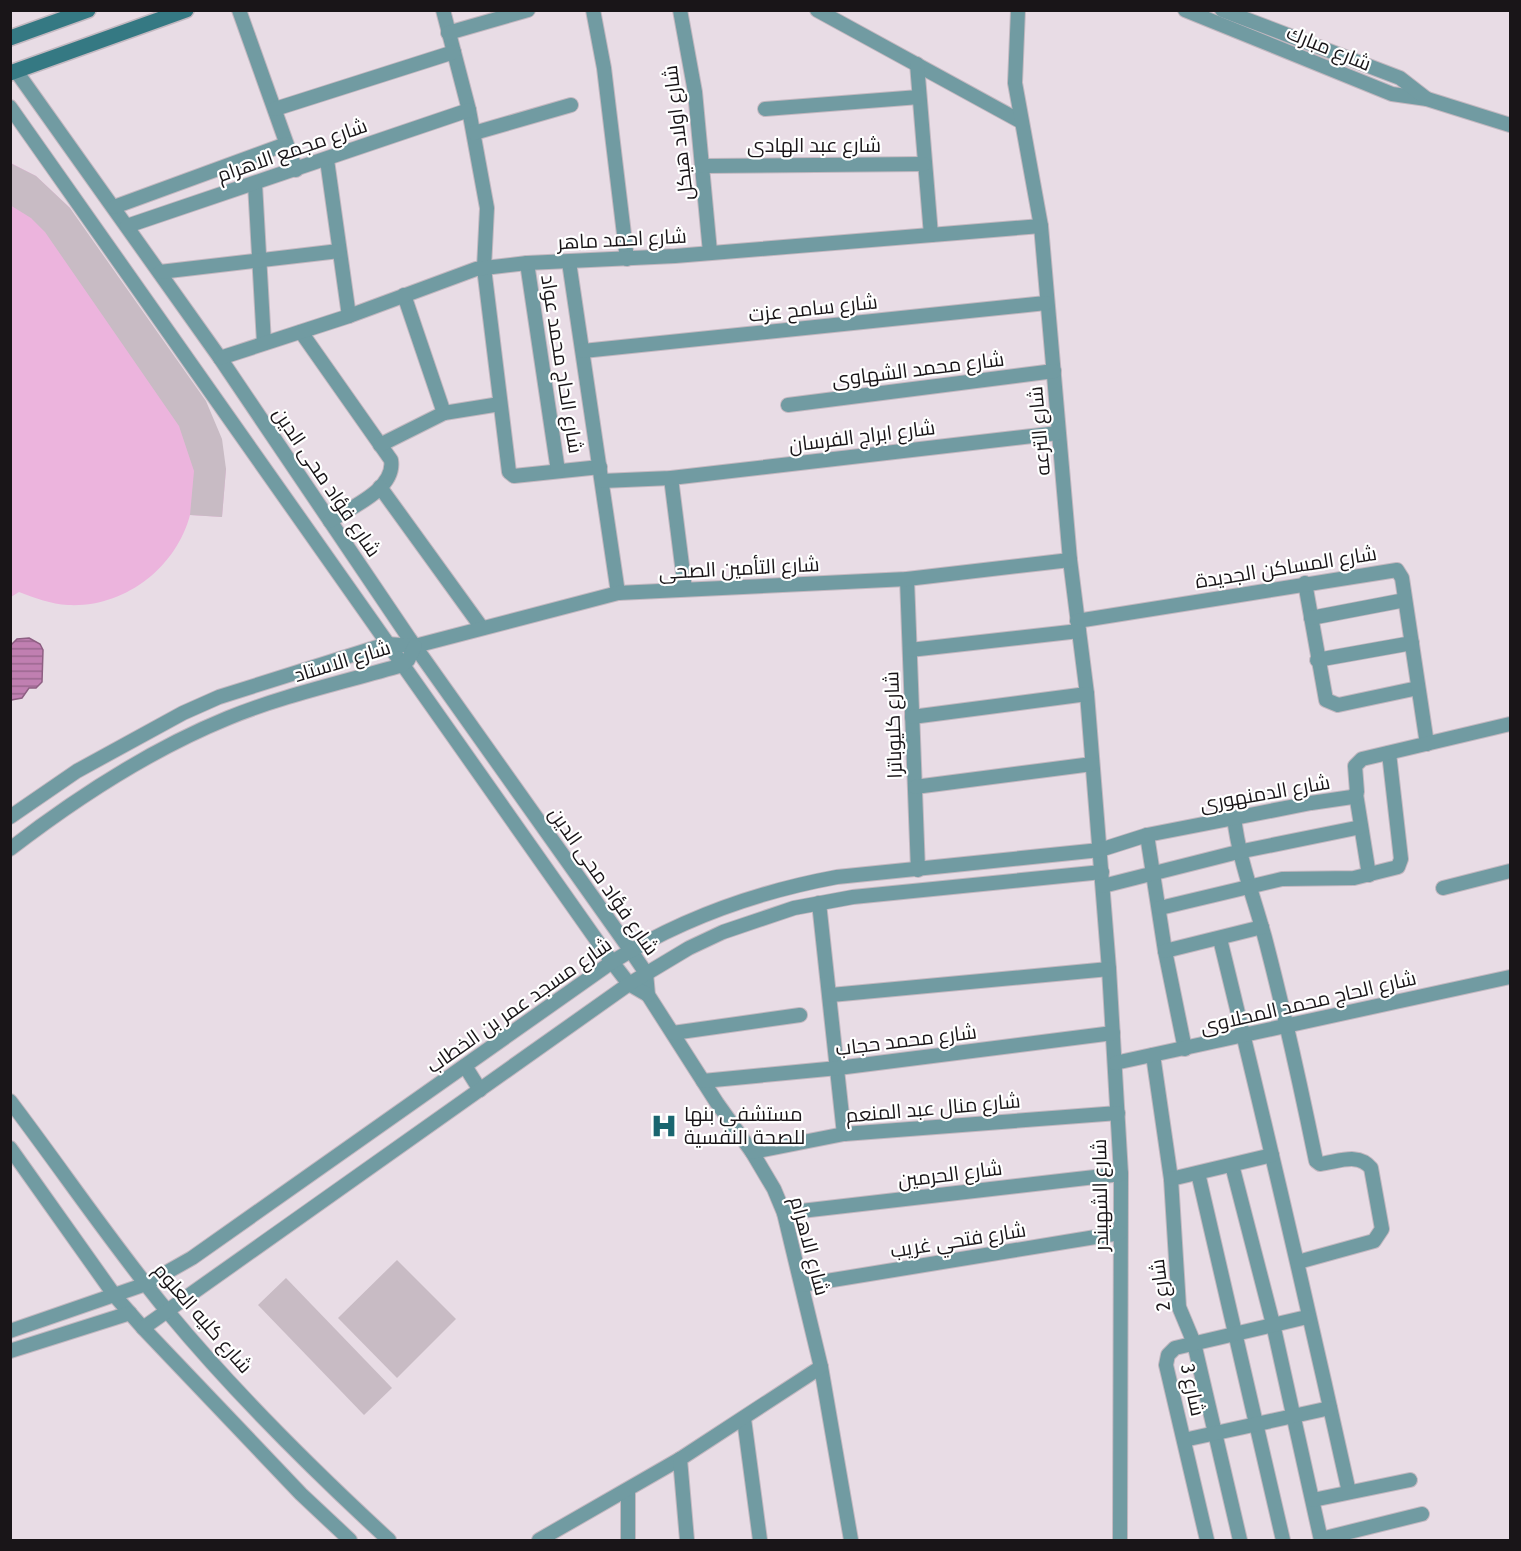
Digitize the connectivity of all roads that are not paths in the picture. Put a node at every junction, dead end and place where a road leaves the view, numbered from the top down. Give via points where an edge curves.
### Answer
1 (87, 10) edge
2 (186, 10) edge
3 (239, 10) edge
4 (443, 10) edge
5 (528, 10) edge
6 (594, 10) edge
7 (680, 10) edge
8 (817, 10) edge
9 (1018, 10) edge
10 (1185, 10) edge
11 (1222, 10) edge
12 (448, 33) junction
13 (10, 38) edge
14 (454, 52) junction
15 (917, 64) junction
16 (13, 72) edge
17 (1390, 74) junction
18 (1383, 91) junction
19 (919, 97) junction
20 (1427, 99) junction
21 (41, 105) junction
22 (571, 105) dead end
23 (275, 109) junction
24 (765, 109) dead end
25 (13, 110) edge
26 (469, 110) junction
27 (1020, 121) junction
28 (1510, 125) edge
29 (474, 133) junction
30 (286, 144) junction
31 (327, 160) junction
32 (924, 164) junction
33 (703, 166) junction
34 (296, 170) junction
35 (255, 184) junction
36 (114, 207) junction
37 (127, 226) junction
38 (1041, 226) junction
39 (931, 235) junction
40 (339, 251) junction
41 (710, 252) junction
42 (627, 259) junction
43 (260, 260) junction
44 (569, 262) junction
45 (527, 263) junction
46 (484, 268) junction
47 (160, 272) junction
48 (404, 294) junction
49 (1047, 303) junction
50 (349, 316) junction
51 (300, 332) junction
52 (264, 343) junction
53 (583, 351) junction
54 (220, 358) junction
55 (1053, 371) junction
56 (500, 404) junction
57 (788, 405) dead end
58 (444, 413) junction
59 (1058, 434) junction
60 (380, 444) junction
61 (558, 471) junction
62 (601, 474) junction
63 (671, 478) junction
64 (380, 487) junction
65 (330, 521) junction
66 (1070, 560) junction
67 (907, 579) junction
68 (1305, 583) junction
69 (686, 589) junction
70 (618, 593) junction
71 (1405, 600) junction
72 (1311, 618) junction
73 (1078, 626) junction
74 (482, 628) junction
75 (1412, 643) junction
76 (387, 644) junction
77 (415, 646) junction
78 (367, 650) junction
79 (910, 650) junction
80 (1317, 660) junction
81 (402, 665) junction
82 (376, 673) junction
83 (250, 686) junction
84 (1418, 688) junction
85 (1087, 694) junction
86 (257, 707) junction
87 (183, 713) junction
88 (912, 717) junction
89 (1510, 724) edge
90 (194, 734) junction
91 (1427, 744) junction
92 (1389, 753) junction
93 (1092, 764) junction
94 (915, 787) junction
95 (1356, 794) junction
96 (10, 817) edge
97 (1234, 817) junction
98 (1361, 827) junction
99 (1147, 835) junction
100 (10, 849) edge
101 (1100, 850) junction
102 (1238, 852) junction
103 (918, 870) junction
104 (1510, 871) edge
105 (1102, 872) junction
106 (1154, 875) junction
107 (1369, 875) junction
108 (1103, 886) junction
109 (1250, 888) junction
110 (1443, 888) dead end
111 (819, 903) junction
112 (1160, 908) junction
113 (1262, 927) junction
114 (1220, 939) junction
115 (631, 951) junction
116 (1165, 951) junction
117 (612, 962) junction
118 (1109, 969) junction
119 (646, 974) junction
120 (1510, 977) edge
121 (629, 984) junction
122 (648, 995) junction
123 (831, 995) junction
124 (800, 1015) dead end
125 (1288, 1025) junction
126 (673, 1033) junction
127 (1113, 1033) junction
128 (1243, 1036) junction
129 (1185, 1049) junction
130 (1153, 1055) junction
131 (1115, 1063) junction
132 (465, 1066) junction
133 (838, 1068) junction
134 (703, 1081) junction
135 (480, 1090) junction
136 (10, 1101) edge
137 (1118, 1113) junction
138 (844, 1134) junction
139 (752, 1152) junction
140 (12, 1154) edge
141 (1272, 1155) junction
142 (1232, 1165) junction
143 (1198, 1173) junction
144 (1121, 1174) junction
145 (1171, 1179) junction
146 (784, 1214) junction
147 (1120, 1233) junction
148 (1298, 1262) junction
149 (146, 1284) junction
150 (802, 1286) junction
151 (115, 1296) junction
152 (168, 1312) junction
153 (130, 1313) junction
154 (1307, 1317) junction
155 (1273, 1324) junction
156 (143, 1329) junction
157 (10, 1331) edge
158 (1235, 1333) junction
159 (1194, 1343) junction
160 (10, 1351) edge
161 (821, 1367) junction
162 (1330, 1408) junction
163 (1293, 1418) junction
164 (744, 1419) junction
165 (1258, 1426) junction
166 (1217, 1433) junction
167 (1184, 1440) junction
168 (680, 1459) junction
169 (1410, 1480) dead end
170 (628, 1490) junction
171 (1349, 1492) junction
172 (1313, 1500) junction
173 (355, 1509) junction
174 (1422, 1514) dead end
175 (338, 1530) junction
176 (559, 1534) edge
177 (350, 1540) edge
178 (389, 1540) edge
179 (539, 1540) edge
180 (628, 1540) edge
181 (687, 1540) edge
182 (760, 1540) edge
183 (851, 1540) edge
184 (1120, 1540) edge
185 (1207, 1540) edge
186 (1240, 1540) edge
187 (1283, 1540) edge
188 (1321, 1540) edge

1 - 13 main road
2 - 16 main road
3 - 23 street
4 - 12 street
5 - 12 street
6 - 42 street
7 - 33 street, شارع اولاد هيكل
8 - 15 street
9 - 27 street, شارع الترعه via 1015,83
10 - 18 street, شارع مبارك
11 - 17 street, شارع مبارك
12 - 14 street
14 - 23 street
14 - 26 street
15 - 19 street
15 - 27 street
16 - 21 street, شارع فؤاد محى الدين
17 - 18 street
17 - 20 street, شارع مبارك
18 - 20 street, شارع مبارك
19 - 24 street
19 - 32 street
20 - 28 street, شارع مبارك
21 - 25 street
21 - 36 street, شارع فؤاد محى الدين
22 - 29 street
23 - 30 street
25 - 76 street, شارع فؤاد محى الدين
26 - 29 street
26 - 31 street, شارع مجمع الاهرام
27 - 38 street, شارع الترعه
29 - 46 street via 486,208
30 - 34 street
30 - 36 street
31 - 34 street, شارع مجمع الاهرام
31 - 40 street
32 - 33 street, شارع عبد الهادى
32 - 39 street
33 - 41 street, شارع اولاد هيكل
34 - 35 street, شارع مجمع الاهرام
35 - 37 street, شارع مجمع الاهرام
35 - 43 street
36 - 37 street, شارع فؤاد محى الدين
37 - 47 street, شارع فؤاد محى الدين
38 - 39 street, شارع احمد ماهر
38 - 49 street, شارع الترعه
39 - 41 street, شارع احمد ماهر
40 - 43 street
40 - 50 street
41 - 42 street, شارع احمد ماهر
42 - 44 street, شارع احمد ماهر
43 - 47 street
43 - 52 street
44 - 45 street, شارع احمد ماهر
44 - 53 street
45 - 46 street, شارع احمد ماهر
45 - 61 street, شارع الحاج محمد عواد
46 - 48 street, شارع احمد ماهر
46 - 56 street
47 - 54 street, شارع فؤاد محى الدين
48 - 50 street, شارع احمد ماهر
48 - 58 street
49 - 53 street, شارع سامح عزت
49 - 55 street, شارع الترعه
50 - 51 street, شارع احمد ماهر
51 - 52 street, شارع احمد ماهر
51 - 60 street
52 - 54 street, شارع احمد ماهر
53 - 62 street
54 - 65 street, شارع فؤاد محى الدين
55 - 57 street, شارع محمد الشهاوى
55 - 59 street, شارع الترعه
56 - 58 street
56 - 61 street, شارع ابراج الفرسان via 509,472 514,476
58 - 60 street
59 - 63 street, شارع ابراج الفرسان
59 - 66 street, شارع الترعه
60 - 64 street via 392,468
61 - 62 street, شارع ابراج الفرسان
62 - 63 street, شارع ابراج الفرسان
62 - 70 street
63 - 69 street
64 - 65 street
64 - 74 street
65 - 77 street, شارع فؤاد محى الدين
66 - 67 street, شارع التأمين الصحى
66 - 73 street, شارع الترعه
67 - 69 street, شارع التأمين الصحى
67 - 79 street, شارع كليوباترا
68 - 71 street, شارع المساكن الجديدة via 1397,570
68 - 72 street
68 - 73 street, شارع المساكن الجديدة
69 - 70 street, شارع التأمين الصحى
70 - 74 street, شارع التأمين الصحى
71 - 72 street
71 - 75 street, شارع المساكن الجديدة
72 - 80 street
73 - 79 street, شارع المساكن الجديدة
73 - 85 street, شارع الترعه
74 - 77 street, شارع التأمين الصحى
75 - 80 street
75 - 84 street, شارع المساكن الجديدة
76 - 77 street, شارع الاستاد
76 - 78 street, شارع الاستاد
76 - 81 street, شارع فؤاد محى الدين
77 - 81 street, شارع الاستاد
77 - 115 street, شارع فؤاد محى الدين
78 - 82 street
78 - 83 street, شارع الاستاد
79 - 88 street, شارع كليوباترا
80 - 84 street via 1322,694 1331,704
81 - 82 street, شارع الاستاد
81 - 117 street, شارع فؤاد محى الدين
82 - 86 street, شارع الاستاد
83 - 86 street
83 - 87 street, شارع الاستاد
84 - 91 street, شارع المساكن الجديدة
85 - 88 street
85 - 93 street, شارع الترعه
86 - 90 street, شارع الاستاد
87 - 90 street
87 - 96 street, شارع الاستاد via 77,771
88 - 94 street, شارع كليوباترا
89 - 91 street, شارع الدمنهورى
90 - 100 street, شارع الاستاد via 90,792
91 - 92 street, شارع الدمنهورى
92 - 95 street, شارع الدمنهورى via 1369,756 1355,766
92 - 107 street via 1401,859 1398,867
93 - 94 street
93 - 101 street, شارع الترعه
94 - 103 street, شارع كليوباترا
95 - 97 street, شارع الدمنهورى
95 - 98 street
97 - 99 street, شارع الدمنهورى
97 - 102 street
98 - 102 street
98 - 107 street
99 - 101 street, شارع الدمنهورى
99 - 106 street
101 - 103 street, شارع مسجد عمر بن الخطاب
101 - 105 street, شارع الشهبندر
102 - 106 street
102 - 109 street
103 - 115 street, شارع مسجد عمر بن الخطاب via 837,878 767,892 699,916
104 - 110 street
105 - 108 street, شارع الشهبندر
105 - 111 street
106 - 108 street
106 - 112 street
107 - 109 street via 1340,880 1282,879
108 - 118 street, شارع الشهبندر
109 - 112 street
109 - 113 street
111 - 119 street via 758,918 723,932
111 - 123 street
112 - 116 street
113 - 114 street
113 - 125 street
114 - 116 street
114 - 128 street
115 - 117 street, شارع مسجد عمر بن الخطاب
115 - 119 street, شارع فؤاد محى الدين
116 - 129 street
117 - 121 street, شارع فؤاد محى الدين
117 - 132 street, شارع مسجد عمر بن الخطاب
118 - 123 street
118 - 127 street, شارع الشهبندر
119 - 121 street
119 - 122 street, شارع فؤاد محى الدين
120 - 125 street, شارع الحاج محمد المحلاوى
121 - 122 street, شارع فؤاد محى الدين
121 - 135 street
122 - 126 street, شارع الاهرام
123 - 133 street
124 - 126 street
125 - 128 street, شارع الحاج محمد المحلاوى
125 - 148 street via 1316,1161 1320,1164 1353,1158 1371,1168 1382,1229 1374,1241
126 - 134 street, شارع الاهرام
127 - 131 street, شارع الشهبندر
127 - 133 street, شارع محمد حجاب
128 - 129 street, شارع الحاج محمد المحلاوى
128 - 141 street
129 - 130 street, شارع الحاج محمد المحلاوى
130 - 131 street, شارع الحاج محمد المحلاوى
130 - 145 street, شارع 2
131 - 137 street, شارع الشهبندر
132 - 135 street
132 - 149 street, شارع مسجد عمر بن الخطاب via 192,1258
133 - 134 street, شارع محمد حجاب
133 - 138 street
134 - 139 street, شارع الاهرام
135 - 152 street
136 - 149 street, شارع كليه العلوم
137 - 138 street, شارع منال عبد المنعم
137 - 144 street, شارع الشهبندر
138 - 139 street, شارع منال عبد المنعم
139 - 146 street, شارع الاهرام
140 - 151 street
141 - 142 street
141 - 148 street
142 - 143 street
142 - 155 street
143 - 145 street
143 - 158 street
144 - 146 street, شارع الحرمين
144 - 147 street, شارع الشهبندر
145 - 159 street, شارع 2 via 1179,1307
146 - 150 street, شارع الاهرام
147 - 150 street, شارع فتحي غريب
147 - 184 street, شارع الشهبندر
148 - 154 street
149 - 151 street, شارع مسجد عمر بن الخطاب
149 - 152 street, شارع كليه العلوم
150 - 161 street, شارع الاهرام
151 - 153 street
151 - 157 street, شارع مسجد عمر بن الخطاب
152 - 156 street
152 - 173 street, شارع كليه العلوم
153 - 156 street
153 - 160 street
154 - 155 street, شارع 3
154 - 162 street
155 - 158 street, شارع 3
155 - 163 street
156 - 175 street
158 - 159 street, شارع 3
158 - 165 street
159 - 166 street, شارع 2
159 - 167 street, شارع 3 via 1175,1348 1167,1360
161 - 164 street
161 - 183 street, شارع الاهرام
162 - 163 street
162 - 171 street
163 - 165 street
163 - 172 street
164 - 168 street
164 - 182 street
165 - 166 street
165 - 187 street
166 - 167 street
166 - 186 street, شارع 2
167 - 185 street, شارع 3
168 - 170 street
168 - 181 street
169 - 171 street
170 - 176 street
170 - 180 street
171 - 172 street
172 - 188 street
173 - 175 street
173 - 178 street, شارع كليه العلوم
174 - 188 street
175 - 177 street
176 - 179 street

